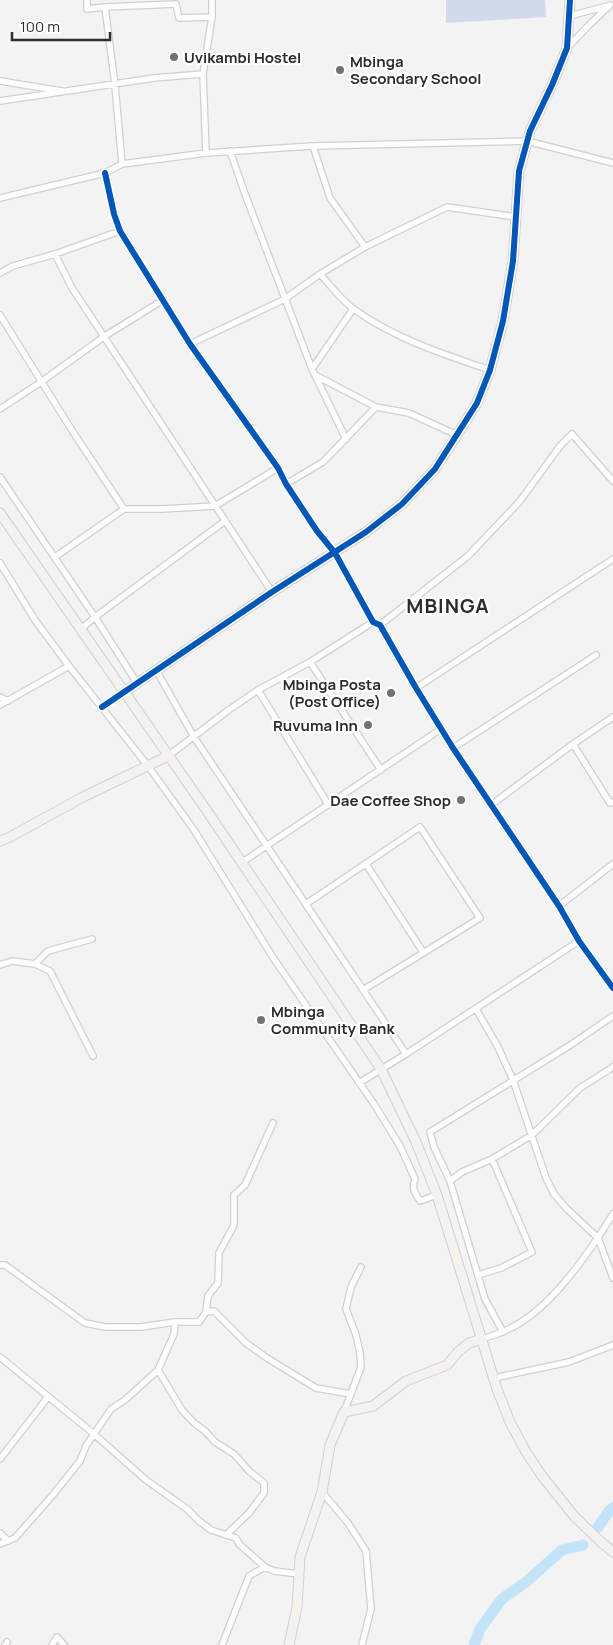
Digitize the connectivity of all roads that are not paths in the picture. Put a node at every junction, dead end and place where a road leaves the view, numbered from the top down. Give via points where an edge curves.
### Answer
1 (87, 0) edge
2 (212, 0) edge
3 (570, 0) edge
4 (611, 5) edge
5 (105, 7) junction
6 (569, 16) junction
7 (212, 17) junction
8 (567, 48) junction
9 (203, 74) junction
10 (0, 81) edge
11 (115, 85) junction
12 (69, 92) junction
13 (0, 101) edge
14 (527, 141) junction
15 (313, 146) junction
16 (230, 151) junction
17 (206, 153) junction
18 (613, 163) edge
19 (122, 164) junction
20 (105, 173) junction
21 (0, 198) edge
22 (516, 217) junction
23 (120, 231) junction
24 (365, 247) junction
25 (56, 254) junction
26 (0, 273) edge
27 (320, 274) junction
28 (285, 299) junction
29 (163, 300) junction
30 (353, 309) junction
31 (0, 315) edge
32 (105, 336) junction
33 (190, 344) junction
34 (490, 370) junction
35 (314, 372) junction
36 (42, 382) junction
37 (376, 407) junction
38 (0, 409) edge
39 (457, 435) junction
40 (346, 439) junction
41 (278, 468) junction
42 (0, 477) edge
43 (613, 481) edge
44 (286, 484) junction
45 (215, 506) junction
46 (124, 508) junction
47 (0, 513) edge
48 (225, 521) junction
49 (334, 553) junction
50 (55, 558) junction
51 (613, 559) edge
52 (0, 563) edge
53 (272, 592) junction
54 (95, 617) junction
55 (373, 622) junction
56 (380, 625) junction
57 (81, 630) junction
58 (596, 655) dead end
59 (310, 662) junction
60 (69, 666) junction
61 (156, 670) junction
62 (137, 683) junction
63 (416, 688) junction
64 (258, 690) junction
65 (124, 692) junction
66 (0, 696) edge
67 (8, 701) junction
68 (0, 705) edge
69 (102, 707) junction
70 (613, 717) edge
71 (441, 729) junction
72 (194, 736) junction
73 (573, 744) junction
74 (453, 748) junction
75 (168, 756) junction
76 (148, 766) junction
77 (381, 770) junction
78 (613, 802) edge
79 (328, 804) junction
80 (491, 805) junction
81 (0, 841) edge
82 (267, 845) junction
83 (241, 863) junction
84 (366, 864) junction
85 (613, 864) edge
86 (306, 904) junction
87 (559, 906) junction
88 (92, 939) dead end
89 (579, 942) junction
90 (423, 952) junction
91 (0, 964) edge
92 (35, 964) junction
93 (613, 974) edge
94 (606, 979) junction
95 (613, 988) edge
96 (363, 990) junction
97 (476, 1009) junction
98 (613, 1016) edge
99 (406, 1054) junction
100 (94, 1056) dead end
101 (613, 1067) edge
102 (381, 1069) junction
103 (513, 1080) junction
104 (359, 1082) junction
105 (273, 1123) dead end
106 (532, 1135) junction
107 (492, 1159) junction
108 (450, 1181) junction
109 (437, 1195) junction
110 (613, 1214) edge
111 (598, 1238) junction
112 (0, 1265) edge
113 (361, 1267) dead end
114 (478, 1276) junction
115 (613, 1278) edge
116 (206, 1312) junction
117 (175, 1322) junction
118 (504, 1332) junction
119 (482, 1339) junction
120 (613, 1345) edge
121 (0, 1357) edge
122 (158, 1370) junction
123 (494, 1378) junction
124 (350, 1394) junction
125 (48, 1397) junction
126 (344, 1412) junction
127 (94, 1434) junction
128 (0, 1459) edge
129 (322, 1492) junction
130 (0, 1533) edge
131 (226, 1535) junction
132 (8, 1541) junction
133 (0, 1544) edge
134 (613, 1552) edge
135 (265, 1567) junction
136 (299, 1574) junction
137 (52, 1645) edge
138 (64, 1645) edge
139 (222, 1645) edge
140 (289, 1645) edge
141 (362, 1645) edge

1 - 5 street via 87,8
2 - 7 street
3 - 6 street
4 - 6 street
4 - 8 street
5 - 7 street via 176,4 179,18
5 - 11 street
6 - 8 street
7 - 9 street
8 - 14 street
9 - 11 street
9 - 17 street
10 - 12 street
11 - 12 street
11 - 19 street
12 - 13 street
14 - 15 street
14 - 18 street
14 - 22 street via 519,171
15 - 16 street
15 - 24 street via 330,198
16 - 17 street
16 - 28 street
17 - 19 street
19 - 20 street
20 - 21 street
20 - 23 street
22 - 24 street via 447,208
22 - 34 street via 503,320
23 - 25 street
23 - 29 street
24 - 27 street
25 - 26 street
25 - 32 street via 72,288
27 - 28 street
27 - 30 street
28 - 33 street
28 - 35 street
29 - 32 street
29 - 33 street
30 - 34 street via 392,333
30 - 35 street
31 - 36 street
32 - 36 street
32 - 45 street
33 - 41 street
34 - 39 street via 477,403
35 - 37 street
35 - 40 street
36 - 38 street
36 - 46 street
37 - 39 street via 409,413
37 - 40 street
39 - 49 street via 435,470 402,504
40 - 44 street via 323,462
41 - 44 street
41 - 45 street
42 - 50 street
43 - 56 street via 572,434 520,501 468,556
44 - 49 street
45 - 46 street via 162,510
45 - 48 street
46 - 50 street
47 - 57 street
48 - 53 street
48 - 54 street
49 - 53 street
49 - 55 street
50 - 54 street
51 - 63 street
52 - 60 street via 34,620
53 - 61 street
54 - 57 street
54 - 62 street
55 - 56 street
55 - 59 street
56 - 63 street
57 - 65 street
58 - 74 street
59 - 64 street
59 - 77 street
60 - 67 street
60 - 69 street
61 - 62 street
61 - 72 street
62 - 65 street
63 - 71 street
64 - 72 street
64 - 79 street
65 - 69 street
65 - 75 street
66 - 67 street
67 - 68 street
69 - 76 street
70 - 73 street
71 - 74 street
71 - 77 street
72 - 75 street
72 - 82 street
73 - 78 street via 610,803
73 - 80 street
74 - 80 street
75 - 76 street
75 - 83 street
76 - 81 street
76 - 104 street via 194,830 274,959
77 - 79 street
79 - 82 street
80 - 87 street
82 - 83 street
82 - 86 street
83 - 102 street
84 - 86 street
84 - 90 street
84 - 90 street via 420,827 480,918
85 - 87 street
86 - 96 street
87 - 89 street
88 - 92 street via 48,951
89 - 94 street
89 - 97 street
90 - 96 street
91 - 92 street via 12,961
92 - 100 street via 50,971
93 - 94 street
94 - 95 street
96 - 99 street
97 - 99 street
97 - 103 street
98 - 103 street
99 - 102 street
101 - 106 street via 580,1088
102 - 104 street
102 - 109 street
103 - 106 street
103 - 108 street via 430,1132
104 - 109 street via 413,1171 413,1190 420,1201
105 - 116 street via 245,1185 234,1195 234,1225 219,1253 218,1283 208,1296
106 - 107 street
106 - 111 street via 554,1194
107 - 108 street
107 - 114 street via 532,1252
108 - 114 street
109 - 119 street
110 - 111 street
111 - 115 street
111 - 118 street via 549,1300 530,1317
112 - 117 street via 5,1265 85,1323 105,1327 141,1327
113 - 124 street via 351,1287 346,1309 356,1335 361,1367
114 - 118 street via 485,1299
116 - 117 street via 199,1322
116 - 124 street via 214,1311 246,1343 316,1388
117 - 122 street via 174,1334
118 - 119 street
119 - 123 street
119 - 126 street via 469,1343 447,1365 406,1381 373,1406
120 - 123 street via 569,1362
121 - 125 street
122 - 127 street via 111,1409
122 - 131 street via 188,1417 215,1442 234,1454 264,1484 264,1493
123 - 134 street via 510,1422 542,1476 574,1516
124 - 126 street
125 - 127 street
125 - 128 street
126 - 129 street via 330,1445
127 - 131 street via 199,1522
127 - 132 street via 69,1475 16,1538
129 - 136 street via 300,1557
129 - 141 street via 366,1551 371,1609
130 - 132 street
131 - 135 street via 236,1538
132 - 133 street
135 - 136 street
135 - 139 street via 249,1576
136 - 140 street
137 - 138 street via 57,1638

